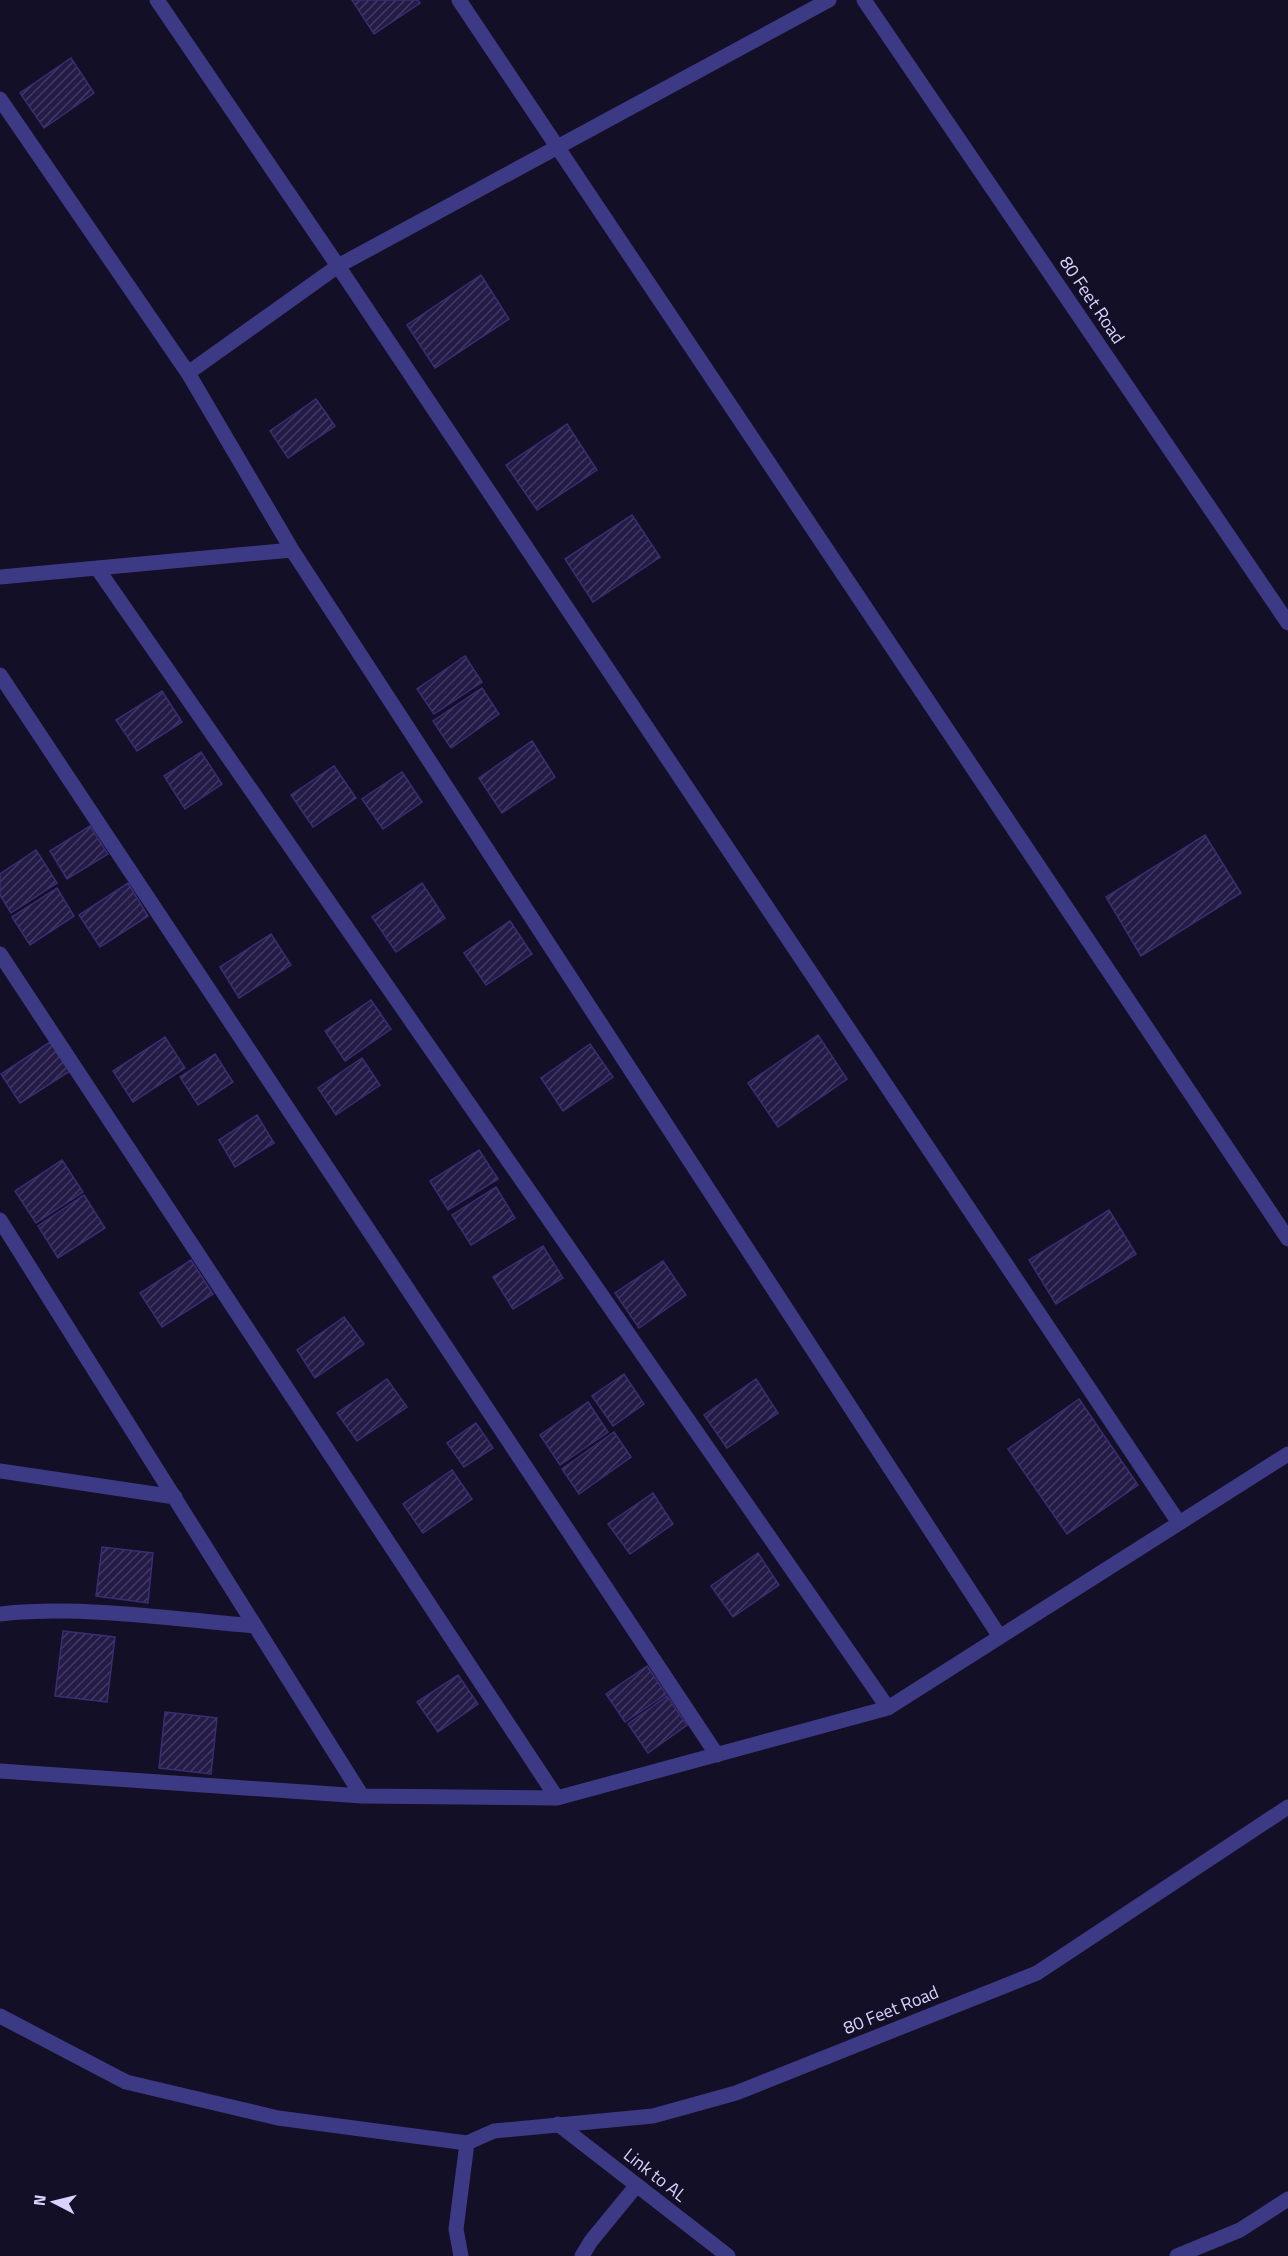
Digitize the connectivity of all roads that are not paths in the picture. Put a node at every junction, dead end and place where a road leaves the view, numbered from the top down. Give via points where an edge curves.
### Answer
1 (157, 0) edge
2 (459, 0) edge
3 (829, 0) edge
4 (864, 0) edge
5 (0, 99) edge
6 (557, 147) junction
7 (338, 266) junction
8 (188, 373) junction
9 (292, 550) junction
10 (97, 568) junction
11 (0, 577) edge
12 (1288, 623) edge
13 (0, 675) edge
14 (0, 954) edge
15 (0, 1220) edge
16 (1288, 1239) edge
17 (1288, 1454) edge
18 (0, 1471) edge
19 (175, 1497) junction
20 (1179, 1523) junction
21 (0, 1614) edge
22 (255, 1626) junction
23 (1000, 1636) junction
24 (888, 1708) junction
25 (717, 1755) junction
26 (0, 1771) edge
27 (362, 1796) junction
28 (557, 1798) junction
29 (1288, 1807) edge
30 (0, 2016) edge
31 (558, 2124) junction
32 (466, 2143) junction
33 (637, 2185) junction
34 (1288, 2199) edge
35 (461, 2256) edge
36 (582, 2256) edge
37 (728, 2256) edge
38 (1177, 2256) edge

1 - 7 street
2 - 6 street
3 - 6 street
4 - 12 street, 80 Feet Road
5 - 8 street
6 - 7 street
6 - 16 street
7 - 8 street
7 - 20 street
8 - 9 street
9 - 10 street
9 - 23 street
10 - 11 street
10 - 24 street
13 - 25 street
14 - 28 street
15 - 19 street
17 - 20 street
18 - 19 street
19 - 22 street
20 - 23 street
21 - 22 street via 76,1611
22 - 27 street
23 - 24 street
24 - 25 street
25 - 28 street
26 - 27 street
27 - 28 street
29 - 31 street, 80 Feet Road via 1037,1973 736,2093 653,2116
30 - 32 street via 126,2082 278,2118
31 - 32 street, 80 Feet Road via 494,2131
31 - 33 street, Link to AL
32 - 35 street via 456,2229
33 - 36 street
33 - 37 street, Link to AL
34 - 38 street via 1240,2230

